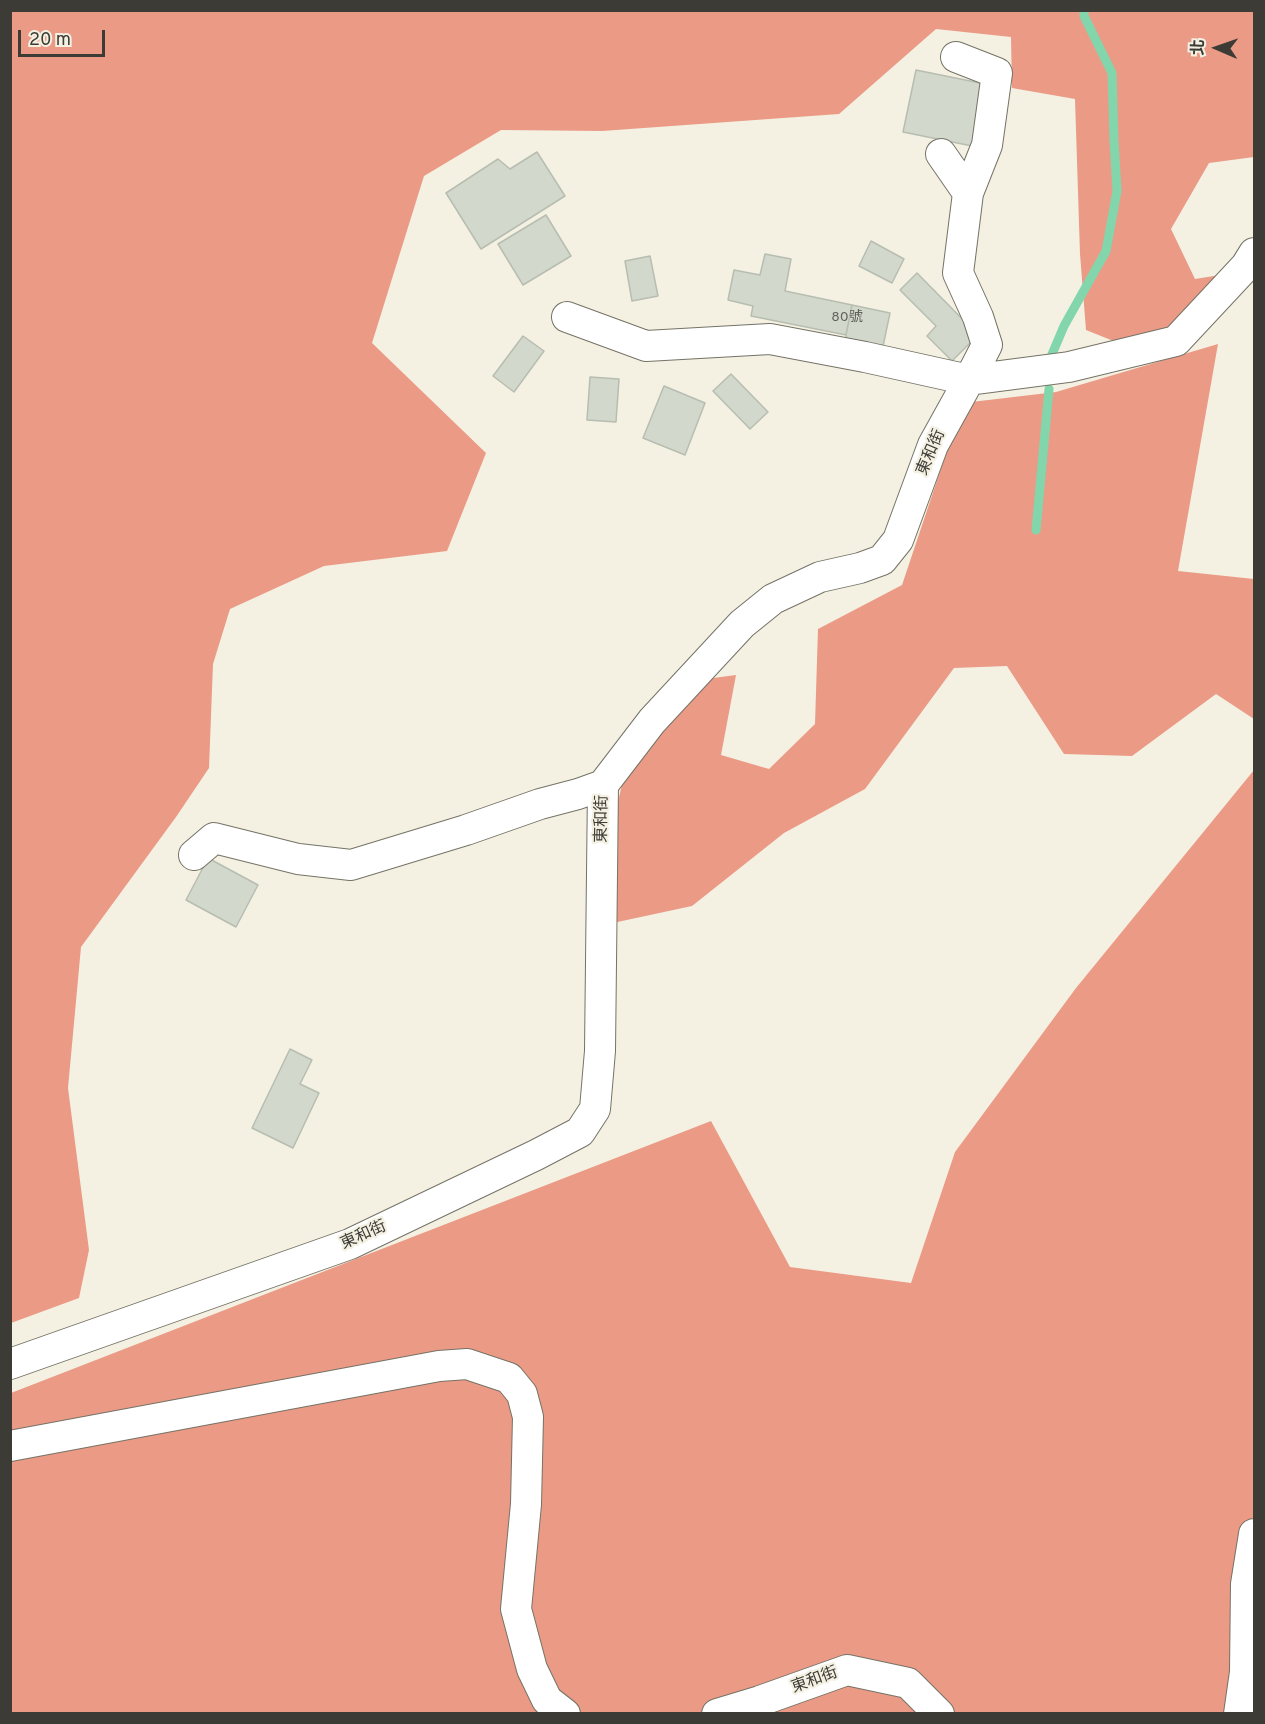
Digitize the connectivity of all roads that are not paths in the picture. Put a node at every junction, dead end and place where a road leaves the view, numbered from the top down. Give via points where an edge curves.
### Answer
1 (956, 57) dead end
2 (941, 154) dead end
3 (968, 193) junction
4 (1254, 253) edge
5 (567, 317) dead end
6 (969, 380) junction
7 (603, 784) junction
8 (194, 855) dead end
9 (10, 1364) edge
10 (10, 1446) edge
11 (1254, 1534) edge
12 (566, 1713) edge
13 (717, 1713) edge
14 (939, 1713) edge
15 (1239, 1713) edge

1 - 3 street, 東和街 via 997,73 987,145
2 - 3 street
3 - 6 street, 東和街 via 958,273 987,345
4 - 6 street via 1176,341 1069,367
5 - 6 street via 646,346 770,339
6 - 7 street, 東和街 via 933,445 898,540 882,560 820,576 773,599 742,624 652,721
7 - 8 street via 351,865 298,859 214,838
7 - 9 street, 東和街 via 600,1051 595,1109 580,1132 350,1244
10 - 12 street via 439,1366 467,1364 509,1378 522,1394 528,1417 526,1504 516,1609 532,1669 547,1700
11 - 15 street via 1246,1584 1245,1672
13 - 14 street, 東和街 via 847,1670 908,1683

